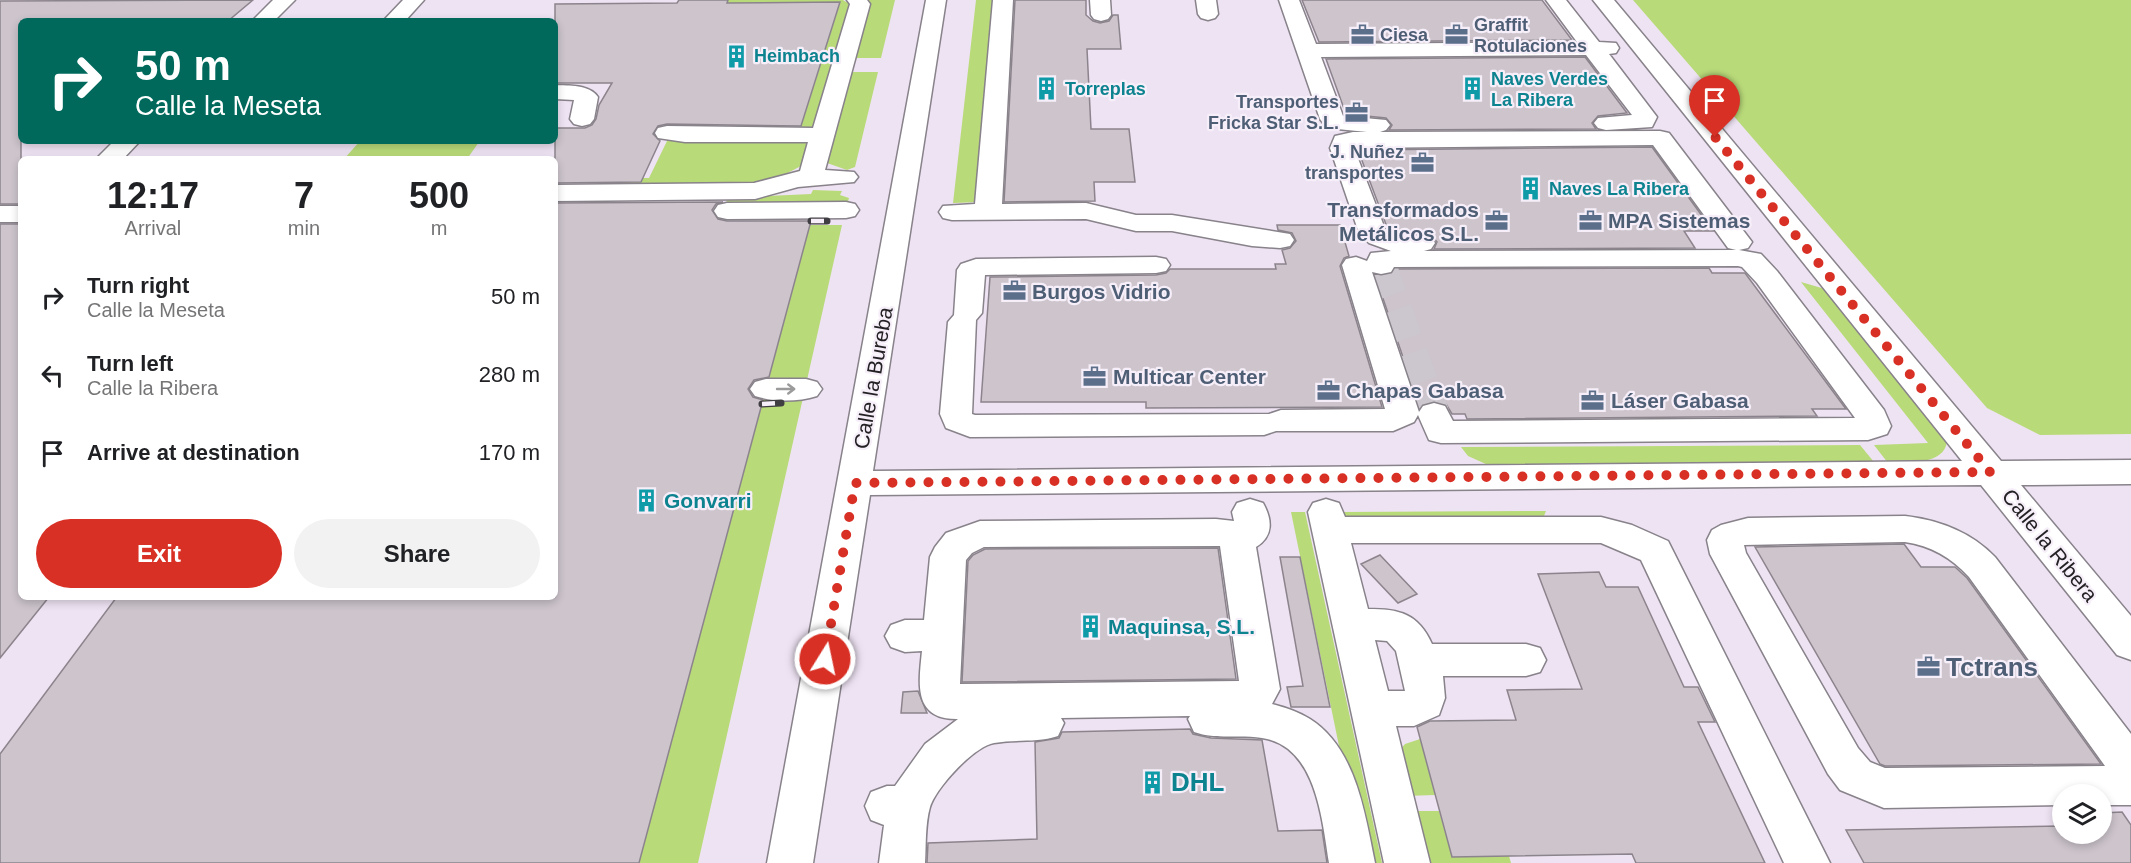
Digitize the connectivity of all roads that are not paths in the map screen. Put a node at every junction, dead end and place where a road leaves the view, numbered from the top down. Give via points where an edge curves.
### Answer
1 (285, 0) edge
2 (414, 0) edge
3 (857, 0) edge
4 (936, 0) edge
5 (1003, 0) edge
6 (1289, 0) edge
7 (1556, 0) edge
8 (1603, 0) edge
9 (265, 18) edge
10 (396, 18) edge
11 (1601, 48) junction
12 (1307, 51) junction
13 (558, 92) edge
14 (582, 119) dead end
15 (667, 133) dead end
16 (824, 135) junction
17 (1670, 137) joint
18 (125, 144) edge
19 (111, 156) edge
20 (811, 176) junction
21 (845, 177) dead end
22 (558, 194) edge
23 (0, 207) edge
24 (18, 207) edge
25 (846, 210) dead end
26 (558, 211) edge
27 (988, 211) junction
28 (952, 212) dead end
29 (0, 214) edge
30 (18, 214) edge
31 (1280, 240) dead end
32 (1156, 265) dead end
33 (766, 389) dead end
34 (806, 389) dead end
35 (1439, 428) dead end
36 (1990, 472) junction
37 (2131, 472) edge
38 (855, 483) junction
39 (1352, 625) junction
40 (924, 635) joint
41 (2131, 644) edge
42 (1419, 660) junction
43 (1526, 660) dead end
44 (1371, 708) junction
45 (2131, 767) edge
46 (2131, 785) edge
47 (790, 863) edge
48 (902, 863) edge
49 (1352, 863) edge
50 (1407, 863) edge
51 (1807, 863) edge

1 - 9 street
2 - 10 street
3 - 16 street via 860,4
4 - 38 street, Calle la Bureba
5 - 27 street
6 - 12 street
7 - 11 street
8 - 36 street, Calle la Ribera
11 - 12 street
11 - 12 street via 1645,117 1644,122 1346,126 1335,123
13 - 14 street via 586,97
15 - 16 street
16 - 20 street
17 - 17 street via 1353,139 1344,141 1342,148 1373,233 1392,244 1749,242
18 - 19 street
20 - 21 street
20 - 22 street via 755,191
23 - 24 street
25 - 26 street
27 - 28 street
27 - 31 street via 1086,211 1136,223 1172,223
29 - 30 street
32 - 35 street via 971,270 960,306 943,408 970,426 1273,423 1342,430 1393,420 1403,414 1369,266 1382,259 1738,258 1751,260 1777,277 1875,426
33 -> 34 street
36 - 37 street
36 - 38 street
36 - 41 street, Calle la Ribera
38 - 47 street, Calle la Bureba
39 - 42 street via 1390,624 1403,630 1413,641
39 - 44 street
39 - 51 street via 1328,521 1587,529 1613,522 1655,550
40 - 40 street via 939,691 950,702 1242,698 1260,689 1244,527 1229,533 980,534 959,543 948,556
42 - 43 street
42 - 44 street via 1427,692 1424,703 1414,708
44 - 50 street
45 - 46 street via 1995,567 1965,550 1942,538 1905,529 1748,531 1725,540 1728,554 1855,776 1884,788
48 - 49 street via 897,806 959,739 987,726 1257,719 1295,729 1316,748 1336,786

